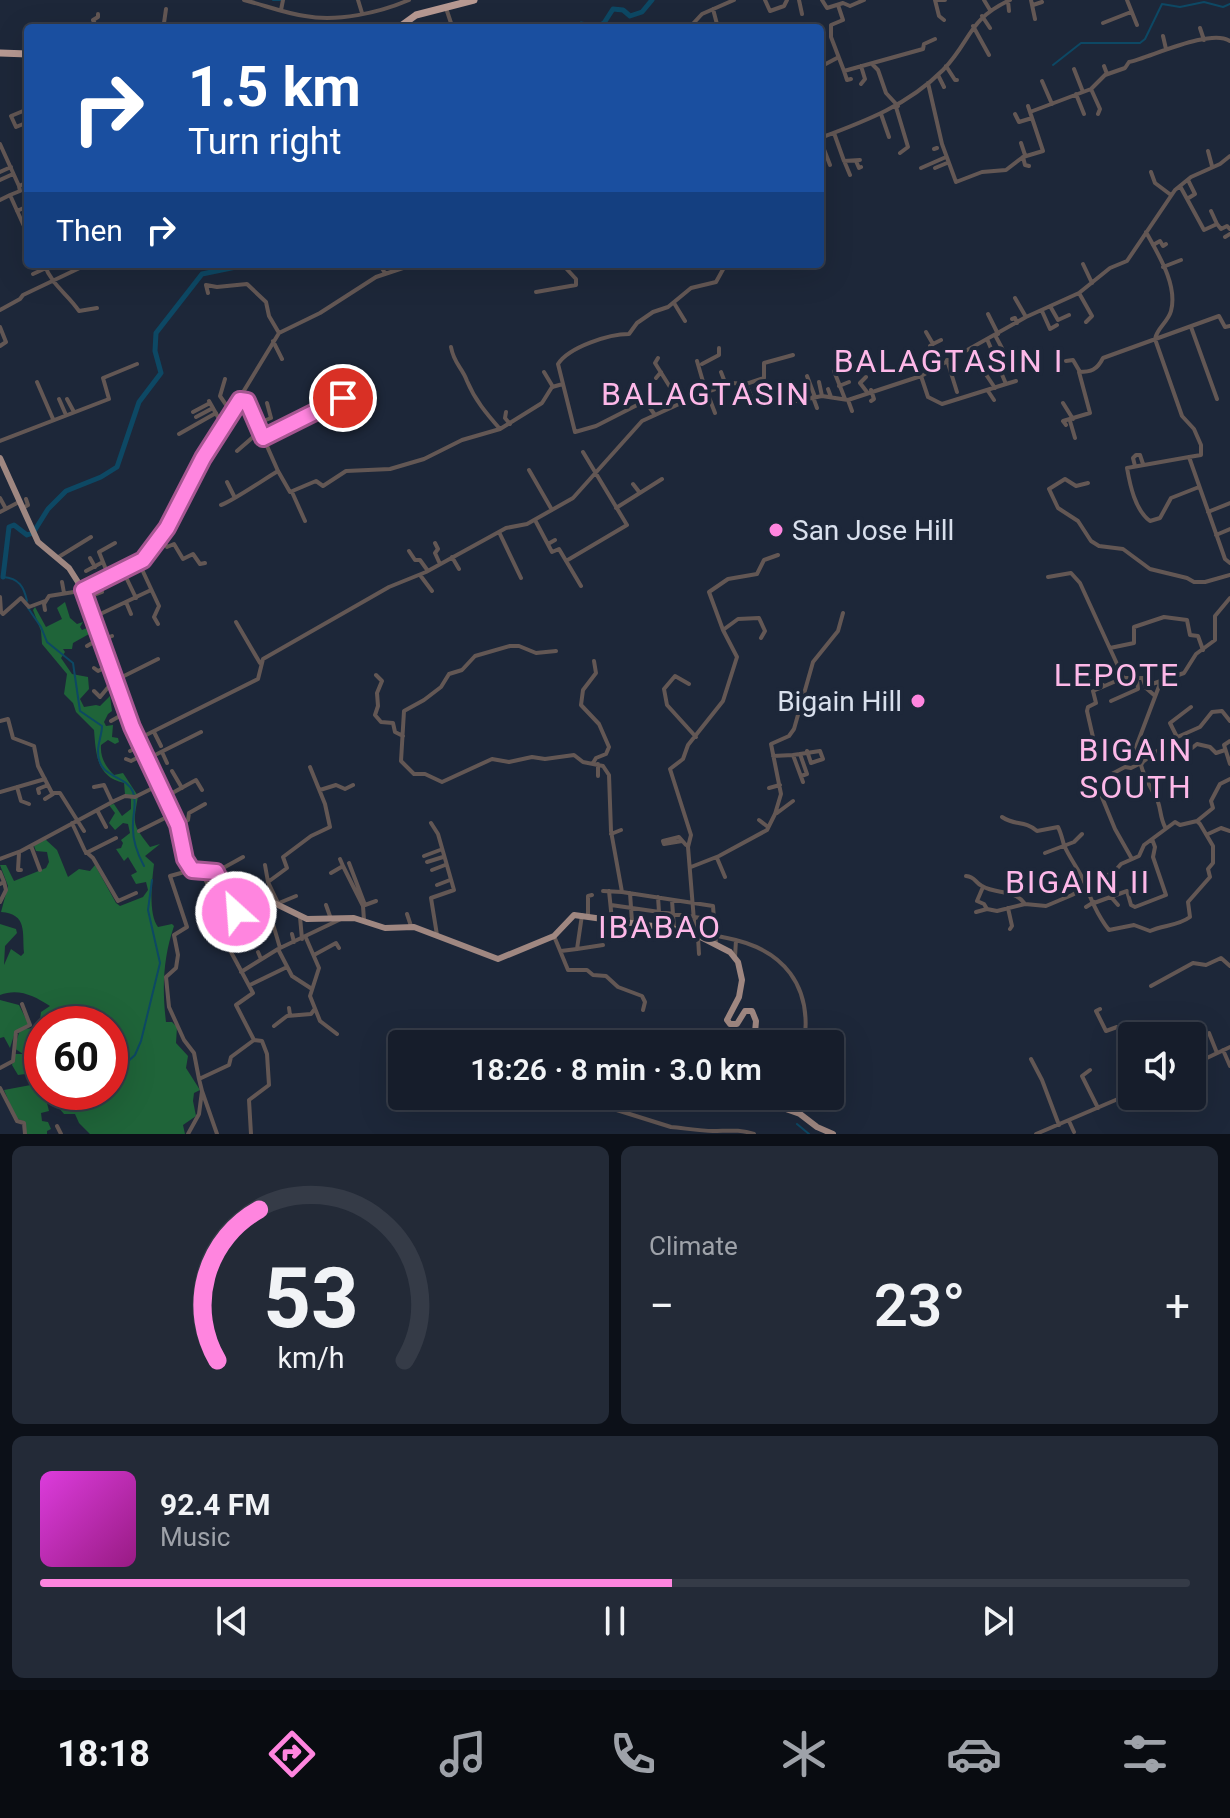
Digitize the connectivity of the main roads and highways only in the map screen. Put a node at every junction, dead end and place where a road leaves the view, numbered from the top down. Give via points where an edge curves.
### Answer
1 (474, 0) edge
2 (402, 24) edge
3 (0, 53) edge
4 (24, 54) edge
5 (0, 458) edge
6 (755, 1030) edge
7 (789, 1110) edge
8 (833, 1134) edge

1 - 2 highway via 410,17
3 - 4 highway
5 - 6 main road via 36,538 69,568 83,590 139,742 178,825 185,859 192,870 216,872 242,916 266,900 300,917 364,920 385,928 411,926 498,959 554,936 570,917 585,915 696,934 735,957 741,992 727,1020 737,1024 745,1011 752,1011
7 - 8 main road

